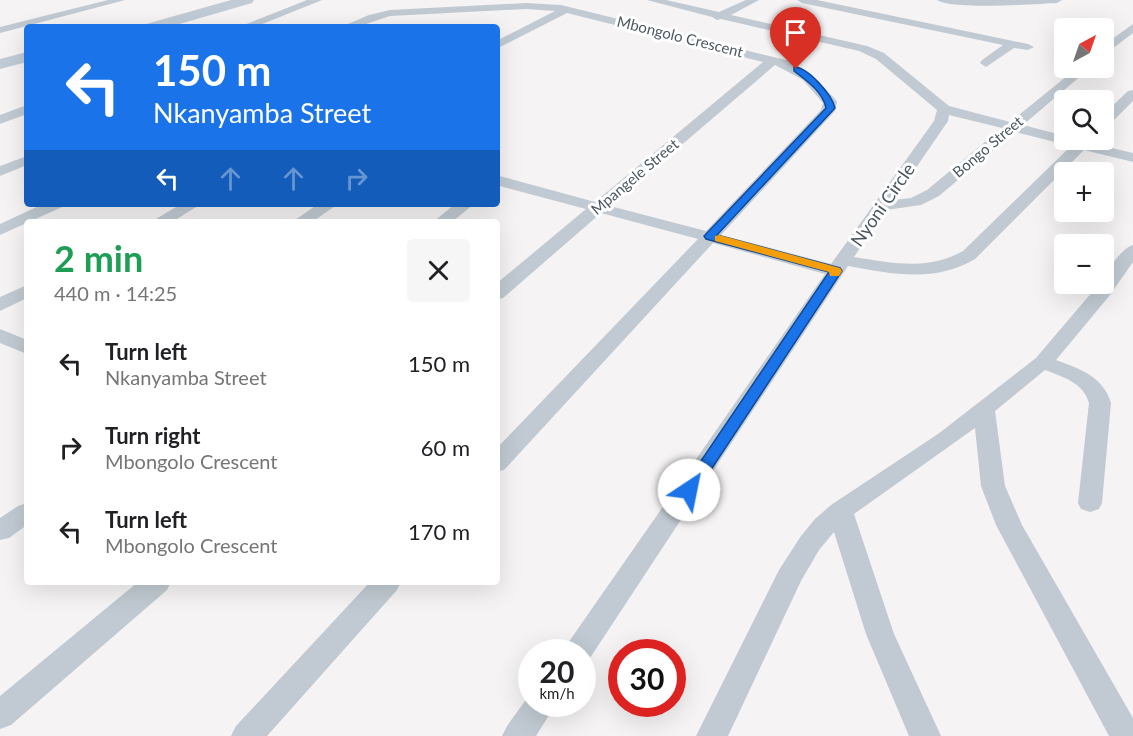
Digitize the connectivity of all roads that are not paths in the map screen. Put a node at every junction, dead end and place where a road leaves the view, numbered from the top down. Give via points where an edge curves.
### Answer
1 (120, 0) edge
2 (247, 0) edge
3 (317, 0) edge
4 (651, 0) edge
5 (754, 0) edge
6 (802, 0) edge
7 (942, 0) edge
8 (1057, 0) edge
9 (68, 3) dead end
10 (466, 8) edge
11 (84, 9) junction
12 (566, 9) junction
13 (209, 10) junction
14 (718, 16) junction
15 (448, 23) dead end
16 (155, 24) edge
17 (162, 24) edge
18 (253, 24) edge
19 (355, 24) edge
20 (1133, 27) edge
21 (1, 29) edge
22 (686, 30) junction
23 (19, 36) dead end
24 (500, 43) edge
25 (1114, 43) edge
26 (1012, 44) junction
27 (1028, 47) dead end
28 (24, 60) edge
29 (773, 60) junction
30 (986, 63) dead end
31 (0, 66) edge
32 (1072, 78) edge
33 (1133, 94) edge
34 (944, 109) junction
35 (24, 110) edge
36 (1114, 112) edge
37 (0, 120) edge
38 (1012, 126) junction
39 (1054, 135) edge
40 (1076, 150) edge
41 (1108, 150) edge
42 (1133, 158) edge
43 (24, 160) edge
44 (0, 171) edge
45 (500, 182) edge
46 (882, 206) junction
47 (50, 207) edge
48 (187, 207) edge
49 (325, 207) edge
50 (462, 207) edge
51 (600, 207) junction
52 (165, 219) edge
53 (305, 219) edge
54 (445, 219) edge
55 (0, 230) edge
56 (710, 236) junction
57 (1133, 250) edge
58 (840, 266) junction
59 (500, 291) edge
60 (24, 292) edge
61 (0, 304) edge
62 (0, 335) edge
63 (24, 347) edge
64 (1043, 362) junction
65 (984, 410) junction
66 (500, 461) edge
67 (1090, 503) dead end
68 (840, 511) junction
69 (24, 514) edge
70 (0, 531) edge
71 (153, 585) edge
72 (384, 585) edge
73 (587, 639) edge
74 (0, 715) edge
75 (532, 717) edge
76 (247, 736) edge
77 (518, 736) edge
78 (712, 736) edge
79 (925, 736) edge
80 (1126, 736) edge

1 - 11 street
2 - 13 street
3 - 18 street
4 - 14 street
5 - 14 street
6 - 26 street
7 - 8 street
9 - 11 street
10 - 12 street, Mbongolo Crescent via 542,5
10 - 15 street
10 - 19 street, Mbongolo Crescent via 383,14
11 - 21 street
12 - 22 street, Mbongolo Crescent
12 - 24 street
13 - 16 street
13 - 17 street
14 - 22 street
14 - 34 street via 868,50
20 - 25 street
21 - 23 street
22 - 29 street, Mbongolo Crescent
26 - 27 street
26 - 30 street
28 - 31 street
29 - 51 street, Mpangele Street
29 - 56 street, Mbongolo Crescent via 807,77 828,99 830,108
32 - 38 street, Bongo Street
33 - 36 street
34 - 38 street
34 - 46 street, Nyoni Circle via 941,121
35 - 37 street
38 - 39 street
38 - 46 street, Bongo Street via 933,194 915,202
40 - 58 street via 956,264 925,269
41 - 42 street
43 - 44 street
45 - 51 street
46 - 58 street, Nyoni Circle
47 - 55 street
48 - 52 street
49 - 53 street
50 - 54 street
51 - 56 street
51 - 59 street, Mpangele Street
56 - 58 street
56 - 66 street, Mbongolo Crescent
57 - 64 street
58 - 73 street, Nyoni Circle
60 - 61 street
62 - 63 street
64 - 65 street
64 - 67 street via 1086,381 1099,394
65 - 68 street
65 - 80 street via 993,486 1005,517
68 - 78 street via 810,543 789,577
68 - 79 street via 880,634
69 - 70 street
71 - 74 street
72 - 76 street
75 - 77 street

